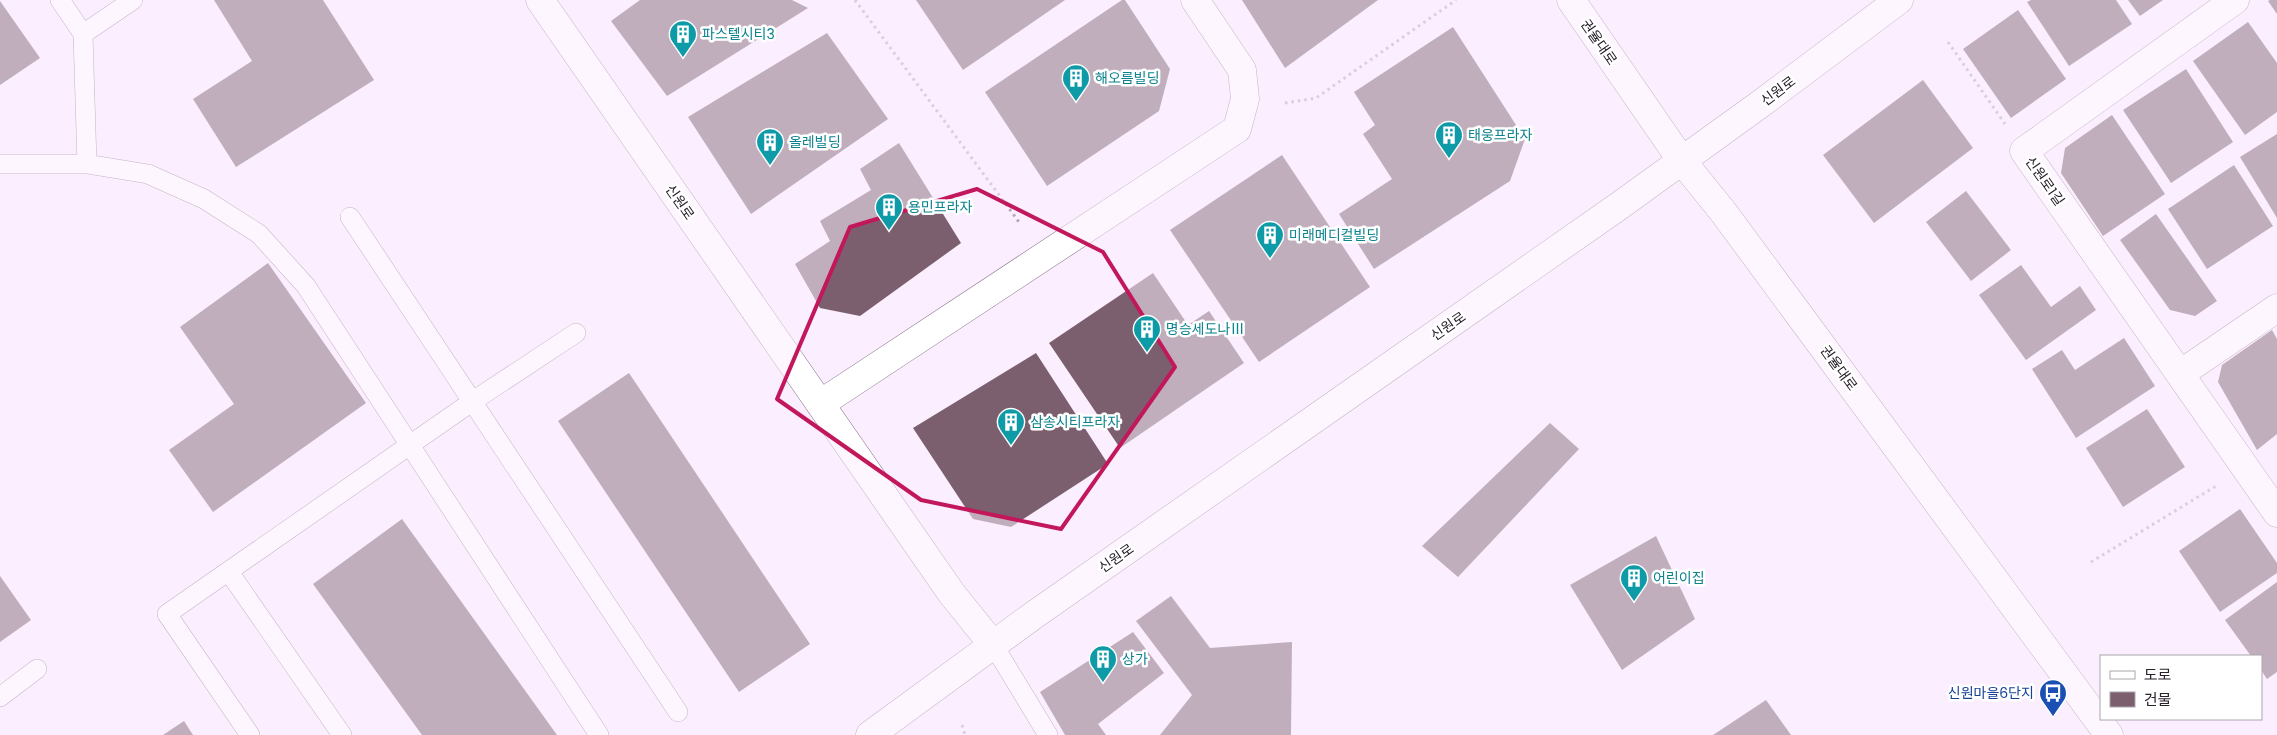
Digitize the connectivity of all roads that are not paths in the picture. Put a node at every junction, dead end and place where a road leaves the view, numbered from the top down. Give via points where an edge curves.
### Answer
1 (60, 0) edge
2 (133, 0) edge
3 (540, 0) edge
4 (1195, 0) edge
5 (1571, 0) edge
6 (1899, 0) edge
7 (2235, 0) edge
8 (83, 34) junction
9 (1682, 161) junction
10 (0, 164) edge
11 (87, 164) junction
12 (350, 217) dead end
13 (2277, 308) edge
14 (576, 333) dead end
15 (2180, 374) junction
16 (473, 401) junction
17 (820, 404) junction
18 (409, 447) junction
19 (2277, 513) edge
20 (229, 572) junction
21 (994, 646) junction
22 (37, 668) dead end
23 (0, 697) edge
24 (678, 712) dead end
25 (250, 735) edge
26 (342, 735) edge
27 (599, 735) edge
28 (870, 735) edge
29 (1048, 735) edge
30 (2109, 735) edge

1 - 8 lane
2 - 8 lane
3 - 17 street, 신원로
4 - 17 street via 1242,70 1245,99 1237,129
5 - 9 street, 권율대로
6 - 9 street, 신원로
7 - 15 street, 신원로1길 via 2024,151
8 - 11 lane
9 - 21 street, 신원로
9 - 30 street, 권율대로 via 1724,213
10 - 11 lane
11 - 18 lane via 148,174 204,199 259,234 306,286
12 - 16 lane
13 - 15 street
14 - 16 lane
15 - 19 street, 신원로1길
16 - 18 lane
16 - 24 lane
17 - 21 street, 신원로 via 952,594
18 - 20 lane
18 - 27 lane
20 - 25 lane via 167,614
20 - 26 lane
21 - 28 street, 신원로
21 - 29 lane
22 - 23 lane

